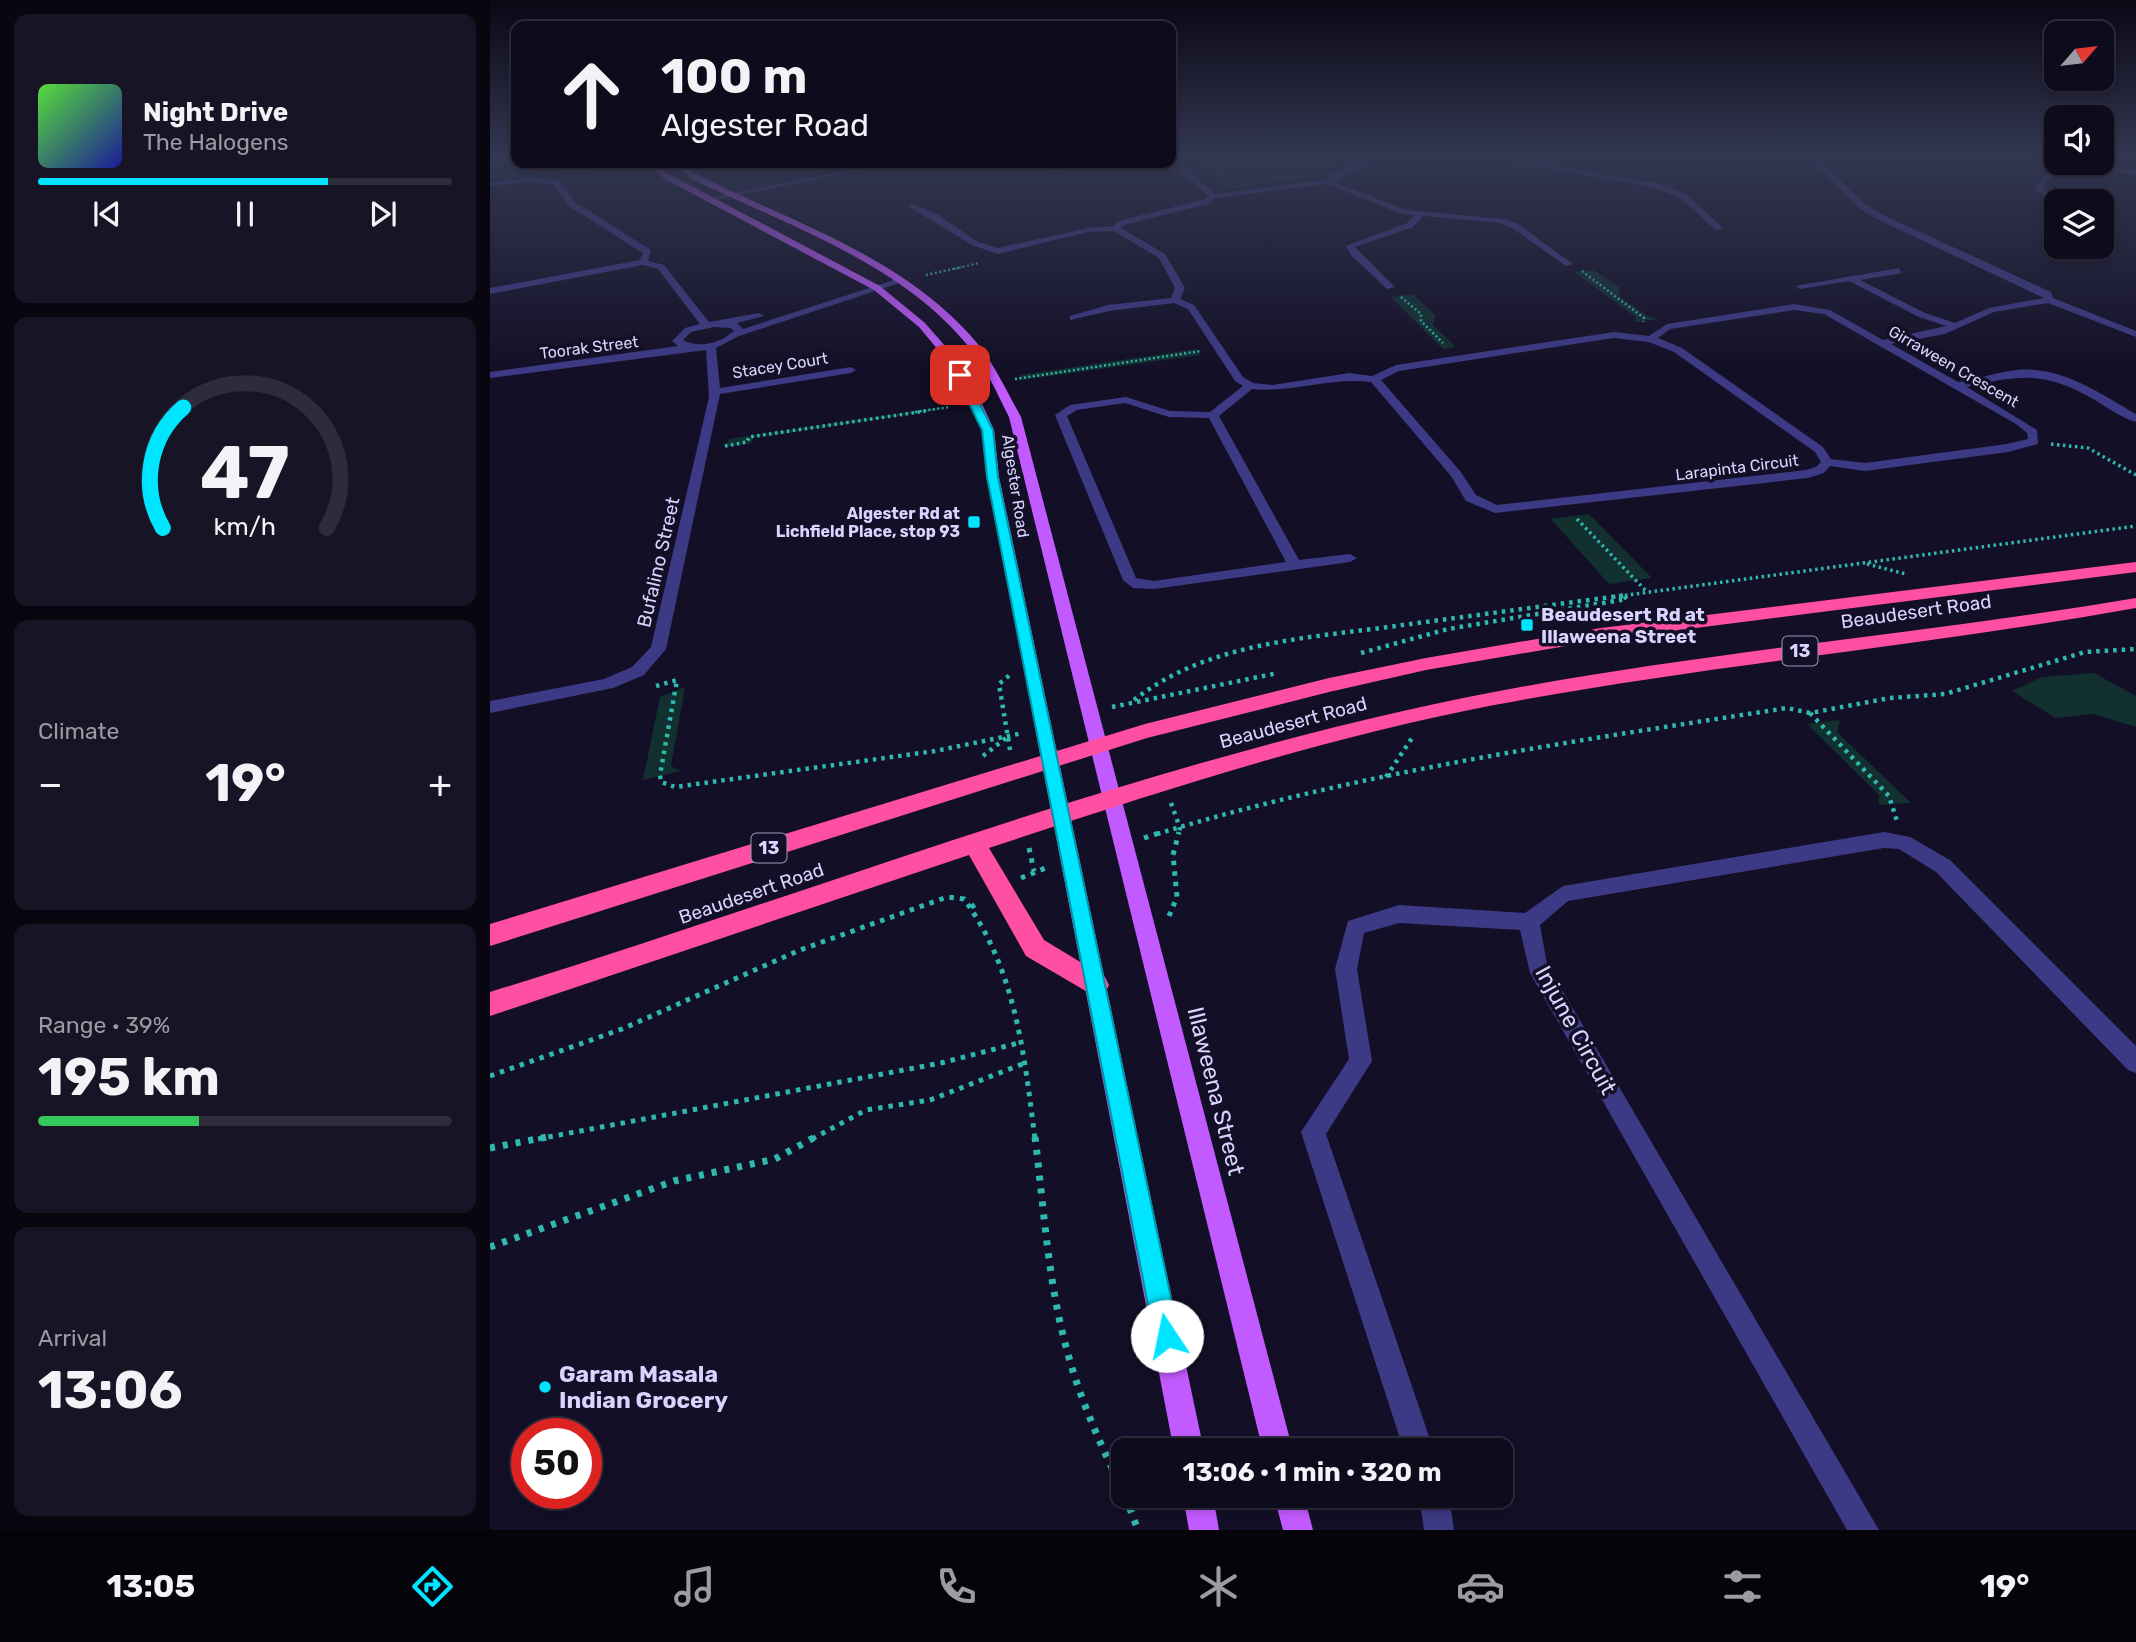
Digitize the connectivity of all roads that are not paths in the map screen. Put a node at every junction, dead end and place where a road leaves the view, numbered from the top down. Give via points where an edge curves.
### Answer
1 (609, 227) edge
2 (763, 227) edge
3 (793, 227) edge
4 (953, 227) edge
5 (1403, 227) edge
6 (1517, 227) edge
7 (1902, 227) edge
8 (1115, 228) joint
9 (643, 262) junction
10 (1569, 264) road end
11 (1899, 271) dead end
12 (1850, 278) junction
13 (900, 281) junction
14 (1800, 286) dead end
15 (1390, 287) road end
16 (877, 288) junction
17 (490, 291) edge
18 (1175, 300) junction
19 (2049, 300) junction
20 (1073, 318) dead end
21 (721, 323) junction
22 (706, 325) junction
23 (1955, 326) junction
24 (737, 334) junction
25 (2136, 334) edge
26 (1654, 337) junction
27 (678, 338) junction
28 (1882, 343) junction
29 (711, 345) junction
30 (692, 347) junction
31 (490, 367) edge
32 (851, 370) dead end
33 (490, 375) edge
34 (1374, 379) junction
35 (1250, 386) junction
36 (1957, 386) junction
37 (715, 392) junction
38 (1213, 415) junction
39 (2136, 419) edge
40 (1827, 462) junction
41 (1350, 558) dead end
42 (1295, 565) junction
43 (2136, 567) edge
44 (2136, 603) edge
45 (490, 708) edge
46 (1100, 745) junction
47 (1048, 760) junction
48 (1113, 799) junction
49 (1060, 817) junction
50 (975, 845) junction
51 (1529, 922) junction
52 (490, 935) edge
53 (1096, 985) junction
54 (490, 1004) edge
55 (2136, 1062) edge
56 (1186, 1438) edge
57 (1275, 1438) edge
58 (1415, 1438) edge
59 (1200, 1508) edge
60 (1293, 1508) edge
61 (1436, 1508) edge
62 (1204, 1530) edge
63 (1298, 1530) edge
64 (1439, 1530) edge
65 (1864, 1530) edge

1 - 9 street via 648,252
2 - 16 main road, Algester Road
3 - 13 main road, Algester Road
4 - 8 street via 998,251
5 - 15 street via 1350,246
6 - 10 street
7 - 19 street via 2037,286 2049,293
8 - 18 street via 1161,256 1180,288
9 - 17 street
9 - 22 street via 661,267
11 - 12 street
12 - 14 street
12 - 23 street via 1922,315
13 - 16 street
13 - 46 main road, Algester Road via 943,313 972,344 1015,417
16 - 21 street
16 - 24 street
16 - 47 main road, Algester Road via 922,325 948,356 988,430
18 - 20 street via 1108,308
18 - 35 street via 1191,307 1239,379
19 - 23 street via 1984,312
19 - 25 street
21 - 22 street, Toorak Street
21 - 24 street via 734,325
22 - 27 street, Toorak Street
23 - 28 street
24 - 29 street, Toorak Street
26 - 28 street, Girraween Crescent via 1667,327 1812,307
26 - 34 street, Larapinta Circuit via 1614,335 1396,368
26 - 40 street, Larapinta Circuit via 1819,450
27 - 30 street via 680,344
27 - 31 street, Toorak Street
28 - 36 street, Girraween Crescent
29 - 30 street, Toorak Street
29 - 37 street, Bufalino Street
30 - 33 street, Toorak Street
32 - 37 street, Stacey Court
34 - 35 street, Larapinta Circuit via 1349,376 1273,388
34 - 40 street, Larapinta Circuit via 1456,474 1471,498 1495,509 1808,474
35 - 38 street
36 - 39 street via 2042,374
36 - 40 street, Girraween Crescent via 2020,422 2033,432 2034,441 2008,449 1865,467
37 - 45 street, Bufalino Street via 658,649 638,671 607,684
38 - 42 street
38 - 42 street via 1170,414 1126,400 1074,407 1061,415 1130,580 1154,585
41 - 42 street
43 - 46 highway, Beaudesert Road / 13 via 1519,647 1329,685
44 - 48 highway, Beaudesert Road / 13 via 1528,693 1251,757
46 - 47 highway, Beaudesert Road / 13
46 - 48 main road, Illaweena Street
47 - 49 main road, Algester Road
47 - 52 highway, Beaudesert Road / 13
48 - 49 highway, Beaudesert Road / 13
48 - 57 main road, Illaweena Street
49 - 50 highway, Beaudesert Road / 13
49 - 53 main road
50 - 53 highway via 1035,948
50 - 54 highway, Beaudesert Road / 13
51 - 55 street via 1563,894 1884,840 1903,842 1943,866
51 - 58 street via 1399,914 1354,927 1346,968 1361,1061 1313,1132
51 - 65 street, Injune Circuit via 1537,966
53 - 56 main road
59 - 62 main road
60 - 63 main road
61 - 64 street

